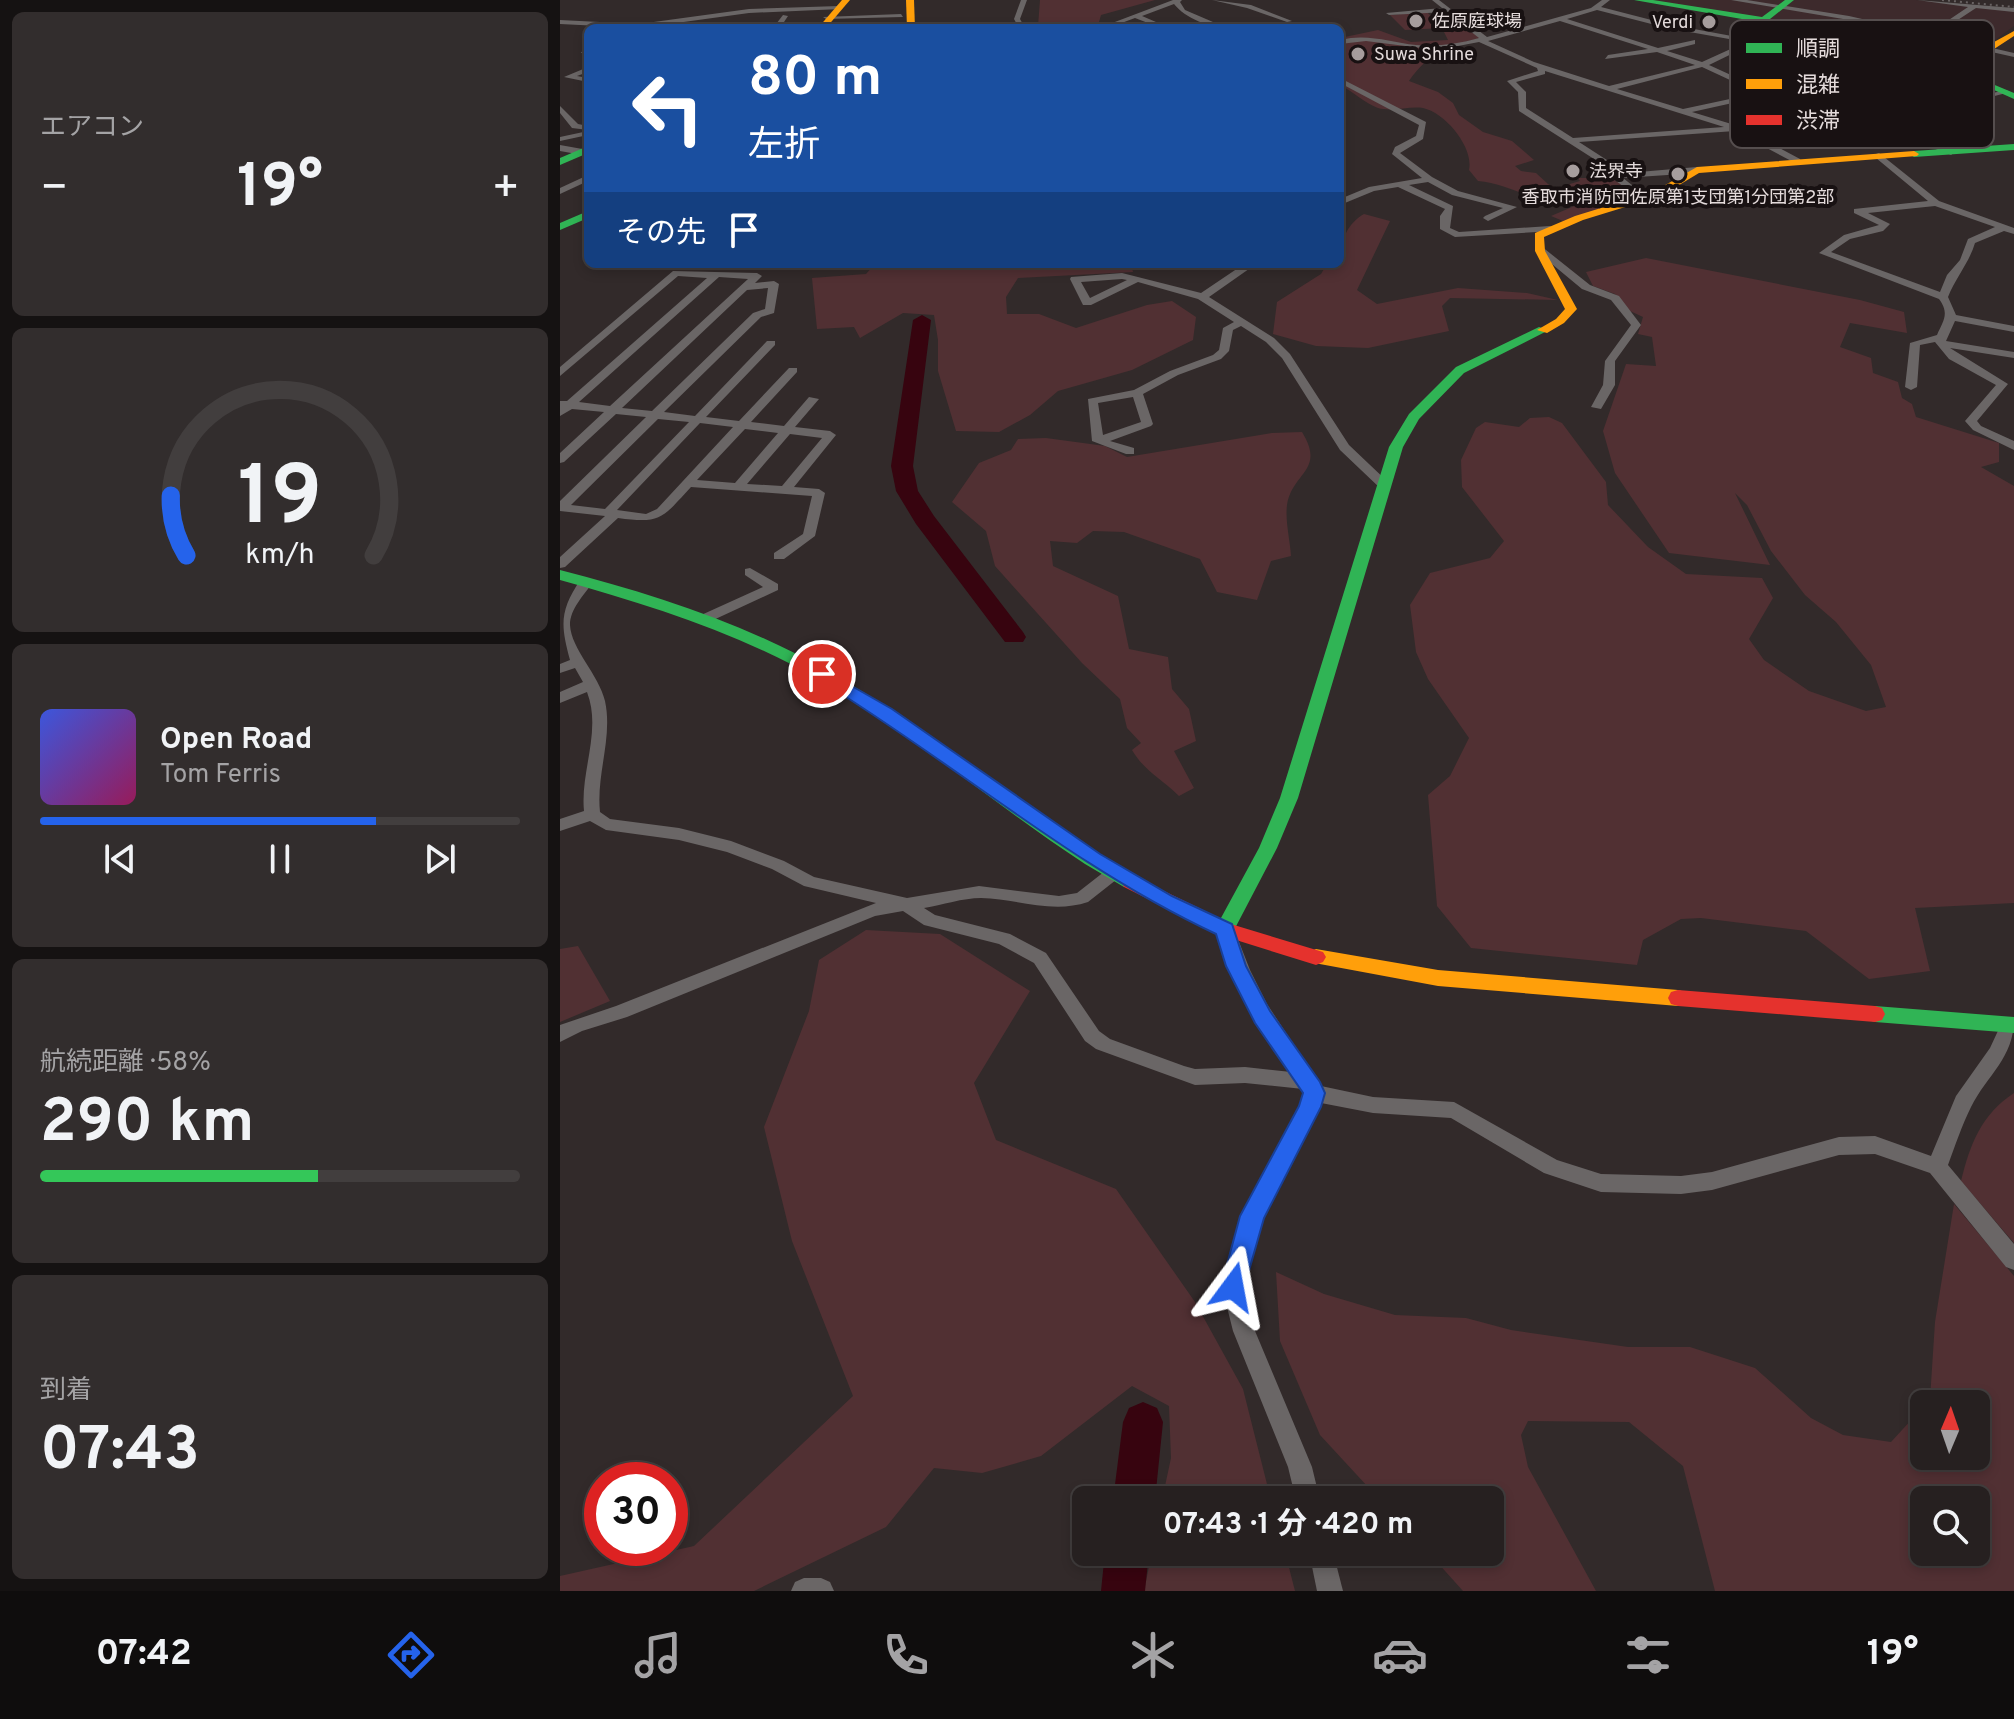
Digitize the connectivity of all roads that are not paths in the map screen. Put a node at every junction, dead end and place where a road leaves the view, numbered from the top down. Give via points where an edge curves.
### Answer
1 (1024, 0) edge
2 (1217, 0) edge
3 (1435, 0) edge
4 (1607, 0) edge
5 (1638, 0) edge
6 (1734, 0) edge
7 (1920, 0) edge
8 (737, 1) edge
9 (1177, 1) edge
10 (1595, 7) junction
11 (1973, 7) junction
12 (1448, 10) junction
13 (2014, 10) edge
14 (749, 11) junction
15 (834, 13) edge
16 (1389, 13) dead end
17 (1779, 13) edge
18 (736, 14) junction
19 (905, 14) edge
20 (772, 16) dead end
21 (785, 16) junction
22 (1136, 16) junction
23 (1299, 16) dead end
24 (1562, 19) junction
25 (1802, 20) edge
26 (1827, 20) edge
27 (1953, 20) edge
28 (683, 21) junction
29 (730, 21) dead end
30 (560, 22) edge
31 (594, 24) edge
32 (664, 24) edge
33 (680, 24) edge
34 (779, 24) edge
35 (1020, 24) edge
36 (1113, 24) edge
37 (1157, 24) edge
38 (1214, 24) edge
39 (1291, 24) edge
40 (1615, 36) junction
41 (2013, 36) edge
42 (1730, 37) edge
43 (1483, 39) junction
44 (1344, 41) edge
45 (1597, 41) dead end
46 (1692, 42) dead end
47 (1994, 46) edge
48 (1658, 50) junction
49 (1994, 50) edge
50 (1730, 53) edge
51 (2014, 55) edge
52 (1608, 57) dead end
53 (1701, 63) junction
54 (1541, 68) junction
55 (584, 71) edge
56 (1730, 78) edge
57 (584, 79) edge
58 (1344, 82) edge
59 (1608, 88) junction
60 (1730, 102) edge
61 (560, 108) edge
62 (1684, 112) junction
63 (1730, 126) edge
64 (1730, 128) edge
65 (584, 129) edge
66 (584, 131) edge
67 (560, 139) edge
68 (1575, 140) junction
69 (2014, 147) edge
70 (560, 148) edge
71 (1773, 148) edge
72 (1943, 148) edge
73 (584, 151) edge
74 (584, 152) edge
75 (1951, 152) junction
76 (1879, 156) junction
77 (1797, 161) junction
78 (560, 162) edge
79 (1697, 170) junction
80 (1625, 175) junction
81 (1429, 179) junction
82 (584, 180) edge
83 (1401, 185) junction
84 (560, 191) edge
85 (1643, 198) junction
86 (1344, 200) edge
87 (1936, 203) junction
88 (584, 216) edge
89 (1488, 218) dead end
90 (584, 223) edge
91 (560, 227) edge
92 (2002, 228) junction
93 (1550, 229) junction
94 (2014, 231) edge
95 (560, 233) edge
96 (1538, 248) junction
97 (1245, 268) edge
98 (715, 275) junction
99 (1137, 279) junction
100 (743, 288) junction
101 (1202, 297) junction
102 (1943, 297) junction
103 (1952, 317) junction
104 (1242, 322) junction
105 (2014, 329) edge
106 (1939, 341) junction
107 (771, 343) dead end
108 (2014, 355) edge
109 (793, 370) dead end
110 (560, 373) edge
111 (2008, 386) edge
112 (1911, 387) dead end
113 (1137, 393) junction
114 (813, 399) dead end
115 (563, 407) edge
116 (1597, 407) dead end
117 (613, 410) junction
118 (655, 415) junction
119 (698, 420) junction
120 (743, 425) junction
121 (787, 430) junction
122 (1098, 441) junction
123 (2014, 446) edge
124 (1130, 451) dead end
125 (560, 459) edge
126 (688, 483) junction
127 (1385, 486) junction
128 (738, 487) junction
129 (785, 491) junction
130 (561, 509) edge
131 (611, 514) junction
132 (779, 556) dead end
133 (560, 564) edge
134 (750, 572) dead end
135 (560, 575) edge
136 (586, 582) junction
137 (704, 619) junction
138 (562, 629) edge
139 (580, 661) junction
140 (560, 669) edge
141 (592, 684) junction
142 (560, 698) edge
143 (592, 814) junction
144 (560, 825) edge
145 (1115, 872) junction
146 (904, 903) junction
147 (1225, 929) junction
148 (2012, 1025) edge
149 (560, 1034) edge
150 (1312, 1087) junction
151 (1937, 1167) junction
152 (2014, 1260) edge
153 (1305, 1486) edge
154 (1324, 1566) edge
155 (804, 1591) edge
156 (821, 1591) edge
157 (1330, 1591) edge

1 - 35 street
2 - 39 street via 1249,6
3 - 12 street
4 - 10 street
5 - 17 main road
6 - 17 street
7 - 11 street
8 - 14 street
9 - 22 street
9 - 38 street via 1183,11
10 - 24 street
10 - 42 street
11 - 13 street
11 - 27 street
12 - 16 street
12 - 43 street
14 - 15 street
14 - 18 street
15 - 19 street
15 - 21 street
17 - 25 main road
17 - 26 street
18 - 28 street
18 - 29 street
20 - 21 street
21 - 34 street
22 - 36 street
22 - 37 street
23 - 39 street
24 - 40 street
24 - 43 street
28 - 32 street
28 - 33 street
30 - 31 street
40 - 45 street
40 - 48 street
41 - 47 main road
43 - 44 street via 1440,48 1369,38
43 - 54 street via 1498,51
46 - 48 street
48 - 52 street
48 - 53 street
49 - 51 street
50 - 53 street
53 - 56 street
53 - 59 street
54 - 59 street
54 - 68 street via 1542,72 1511,81 1522,92 1521,107
55 - 57 street via 568,77
58 - 81 street via 1423,124 1420,137 1396,154
59 - 62 street
60 - 62 street
61 - 65 street
62 - 63 street
64 - 68 street
66 - 67 street
68 - 80 street
69 - 75 main road
70 - 73 street
71 - 77 street
72 - 75 street
74 - 78 main road
75 - 76 main road
76 - 77 main road
76 - 87 street
77 - 79 main road
79 - 80 street
79 - 85 main road
80 - 85 street via 1615,176
81 - 83 street
81 - 89 street via 1455,193 1512,207
82 - 84 street
83 - 86 street
83 - 93 street via 1450,208 1445,229 1458,235
85 - 93 main road
87 - 92 street
87 - 102 street via 1857,211 1885,224 1847,237 1824,253
88 - 91 main road
90 - 95 main road
92 - 94 street
92 - 102 street via 1971,241
93 - 96 main road via 1539,235
96 - 116 street via 1586,287 1615,298 1636,325 1610,361 1609,385
96 - 127 main road via 1571,309 1460,370 1405,431
97 - 101 street
98 - 100 street via 757,276
98 - 110 street via 676,273
98 - 115 street
99 - 99 street via 1087,303 1075,279 1122,276
99 - 101 street
100 - 117 street
100 - 118 street via 774,284 770,311 757,315
101 - 104 street
102 - 103 street
103 - 105 street
103 - 106 street
104 - 113 street via 1228,328 1224,351 1217,357
104 - 127 street via 1286,356 1344,447
106 - 108 street
106 - 111 street via 1958,361
106 - 112 street via 1915,343
107 - 119 street
109 - 120 street
111 - 123 street via 1971,421
113 - 122 street via 1147,424
113 - 122 street via 1092,401
114 - 121 street
115 - 117 street
117 - 118 street
117 - 125 street
118 - 119 street
118 - 130 street
119 - 120 street
119 - 131 street
120 - 121 street
120 - 126 street
121 - 128 street
121 - 129 street via 830,435
122 - 124 street
126 - 128 street
126 - 131 street via 661,512 647,518
127 - 147 main road via 1289,798
128 - 129 street
129 - 132 street via 819,493 809,536
130 - 131 street
131 - 133 street
134 - 137 street via 773,587
135 - 136 main road
136 - 137 main road
136 - 138 street
137 - 145 main road via 822,674 886,713
138 - 139 street
139 - 140 street
139 - 141 street
141 - 142 street
141 - 143 street via 600,735 589,798
143 - 144 street
143 - 146 street via 606,824 731,847 810,882
145 - 146 street via 1082,898 1059,902 979,892
145 - 147 main road
146 - 149 street via 872,910
146 - 150 street via 930,920 1004,939 1032,952 1083,1027 1103,1044 1195,1077 1245,1075
147 - 148 main road via 1349,966 1438,978
147 - 150 street via 1236,966 1263,1017
148 - 151 street via 1963,1102
150 - 151 street via 1373,1105 1454,1110 1551,1167 1601,1183 1712,1181 1857,1144 1898,1151
150 - 153 street via 1310,1107 1252,1216 1233,1287 1244,1331
151 - 152 street
154 - 157 street
155 - 156 street

